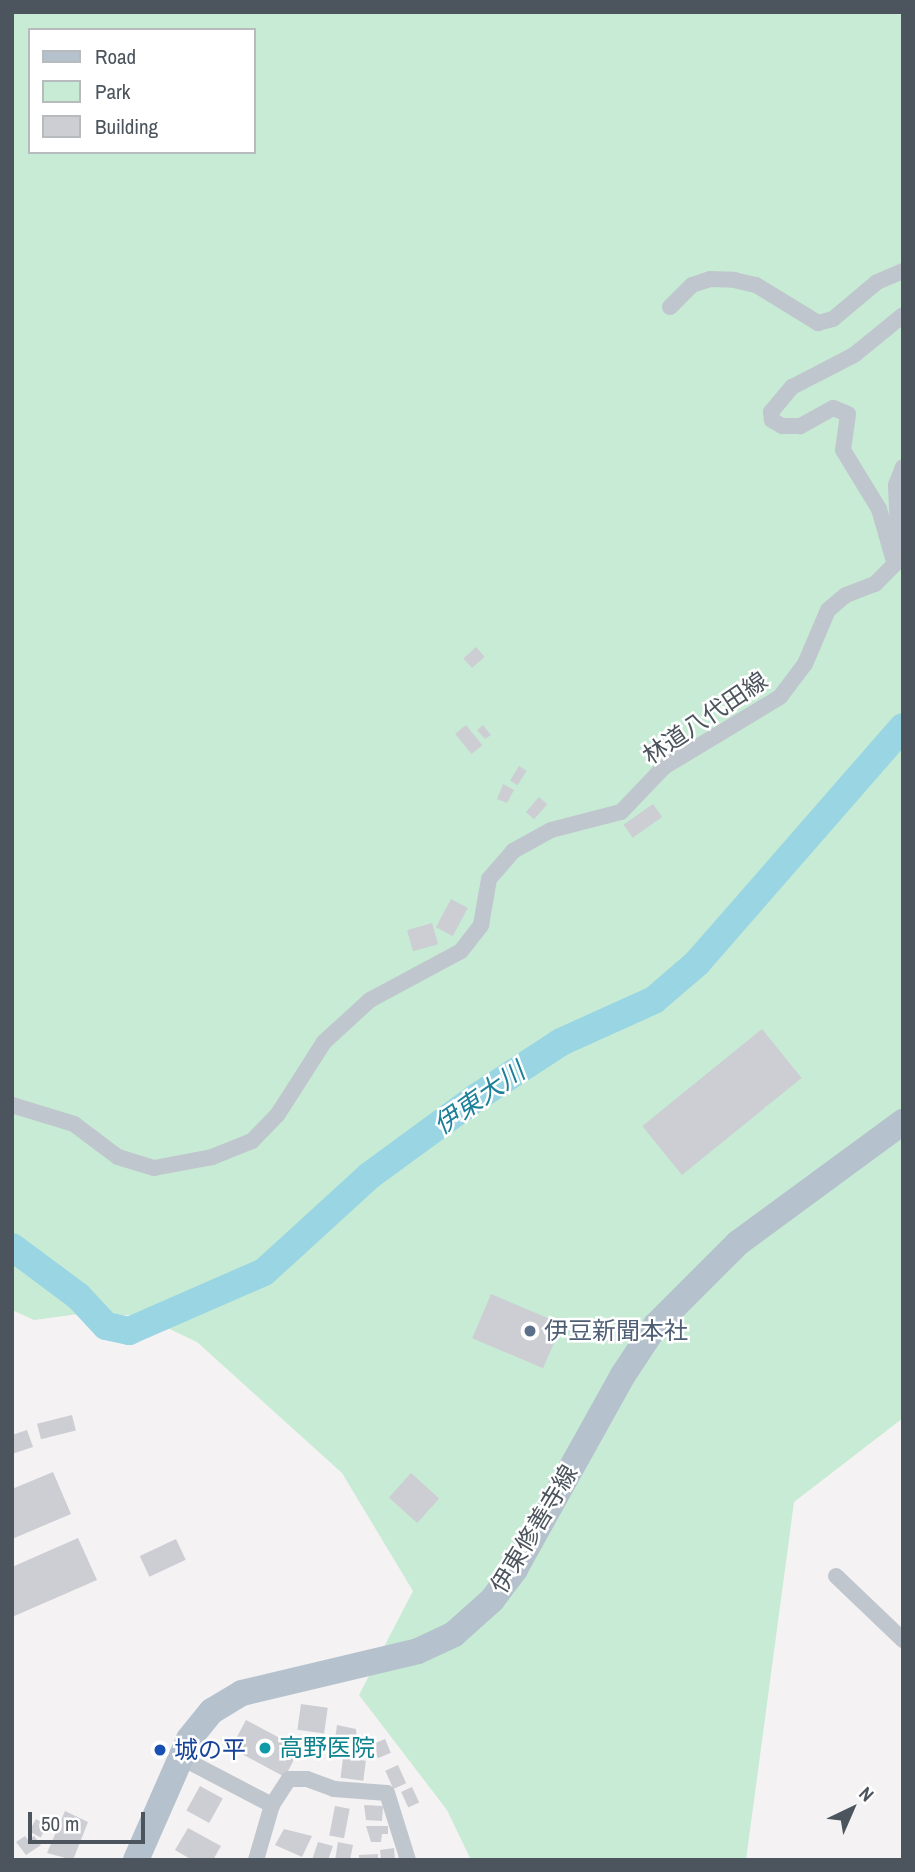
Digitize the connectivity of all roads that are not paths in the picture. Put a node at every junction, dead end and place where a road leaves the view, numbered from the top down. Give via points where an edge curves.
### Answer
1 (903, 271) edge
2 (670, 307) dead end
3 (903, 315) edge
4 (903, 467) edge
5 (895, 564) junction
6 (12, 1105) edge
7 (903, 1122) edge
8 (836, 1576) dead end
9 (903, 1640) edge
10 (180, 1757) junction
11 (272, 1805) junction
12 (136, 1860) edge
13 (256, 1860) edge
14 (408, 1860) edge

1 - 2 street via 877,282 833,319 818,323 756,285 734,280 710,279 692,285
3 - 5 street via 854,355 793,387 771,412 772,420 782,426 800,426 833,408 848,414 843,450 879,509
4 - 5 street via 896,485 899,552
5 - 6 street, 林道八代田線 via 875,584 846,595 828,610 805,664 769,706 664,767 621,812 551,831 513,851 489,879 481,925 461,951 370,1000 324,1042 278,1114 252,1141 212,1157 153,1168 118,1157 74,1124
7 - 10 main road, 伊東修善寺線 via 738,1243 656,1325 623,1375 515,1569 492,1600 464,1626 418,1651 242,1693 212,1712
8 - 9 street
10 - 11 street
10 - 12 main road, 伊東修善寺線
11 - 13 street
11 - 14 street via 289,1779 307,1779 334,1789 387,1793

